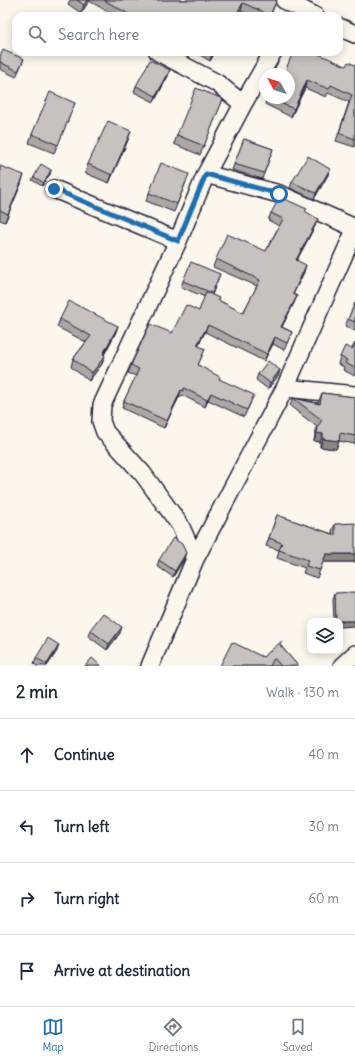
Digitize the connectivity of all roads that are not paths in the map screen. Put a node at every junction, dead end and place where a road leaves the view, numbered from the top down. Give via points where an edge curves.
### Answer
1 (292, 8) edge
2 (303, 12) edge
3 (343, 29) edge
4 (355, 34) edge
5 (166, 56) edge
6 (271, 56) edge
7 (243, 104) junction
8 (206, 174) junction
9 (54, 189) dead end
10 (355, 229) edge
11 (178, 241) junction
12 (285, 388) junction
13 (355, 395) edge
14 (195, 560) junction
15 (355, 654) edge
16 (150, 666) edge
17 (342, 666) edge

1 - 2 street
3 - 4 street
5 - 7 street via 217,83
6 - 7 street
7 - 8 street
8 - 10 street via 279,194
8 - 11 street
9 - 11 street
10 - 12 street
11 - 14 street via 102,406 101,421 105,432 143,474 180,525
12 - 13 street
12 - 14 street
14 - 16 street
15 - 17 street

